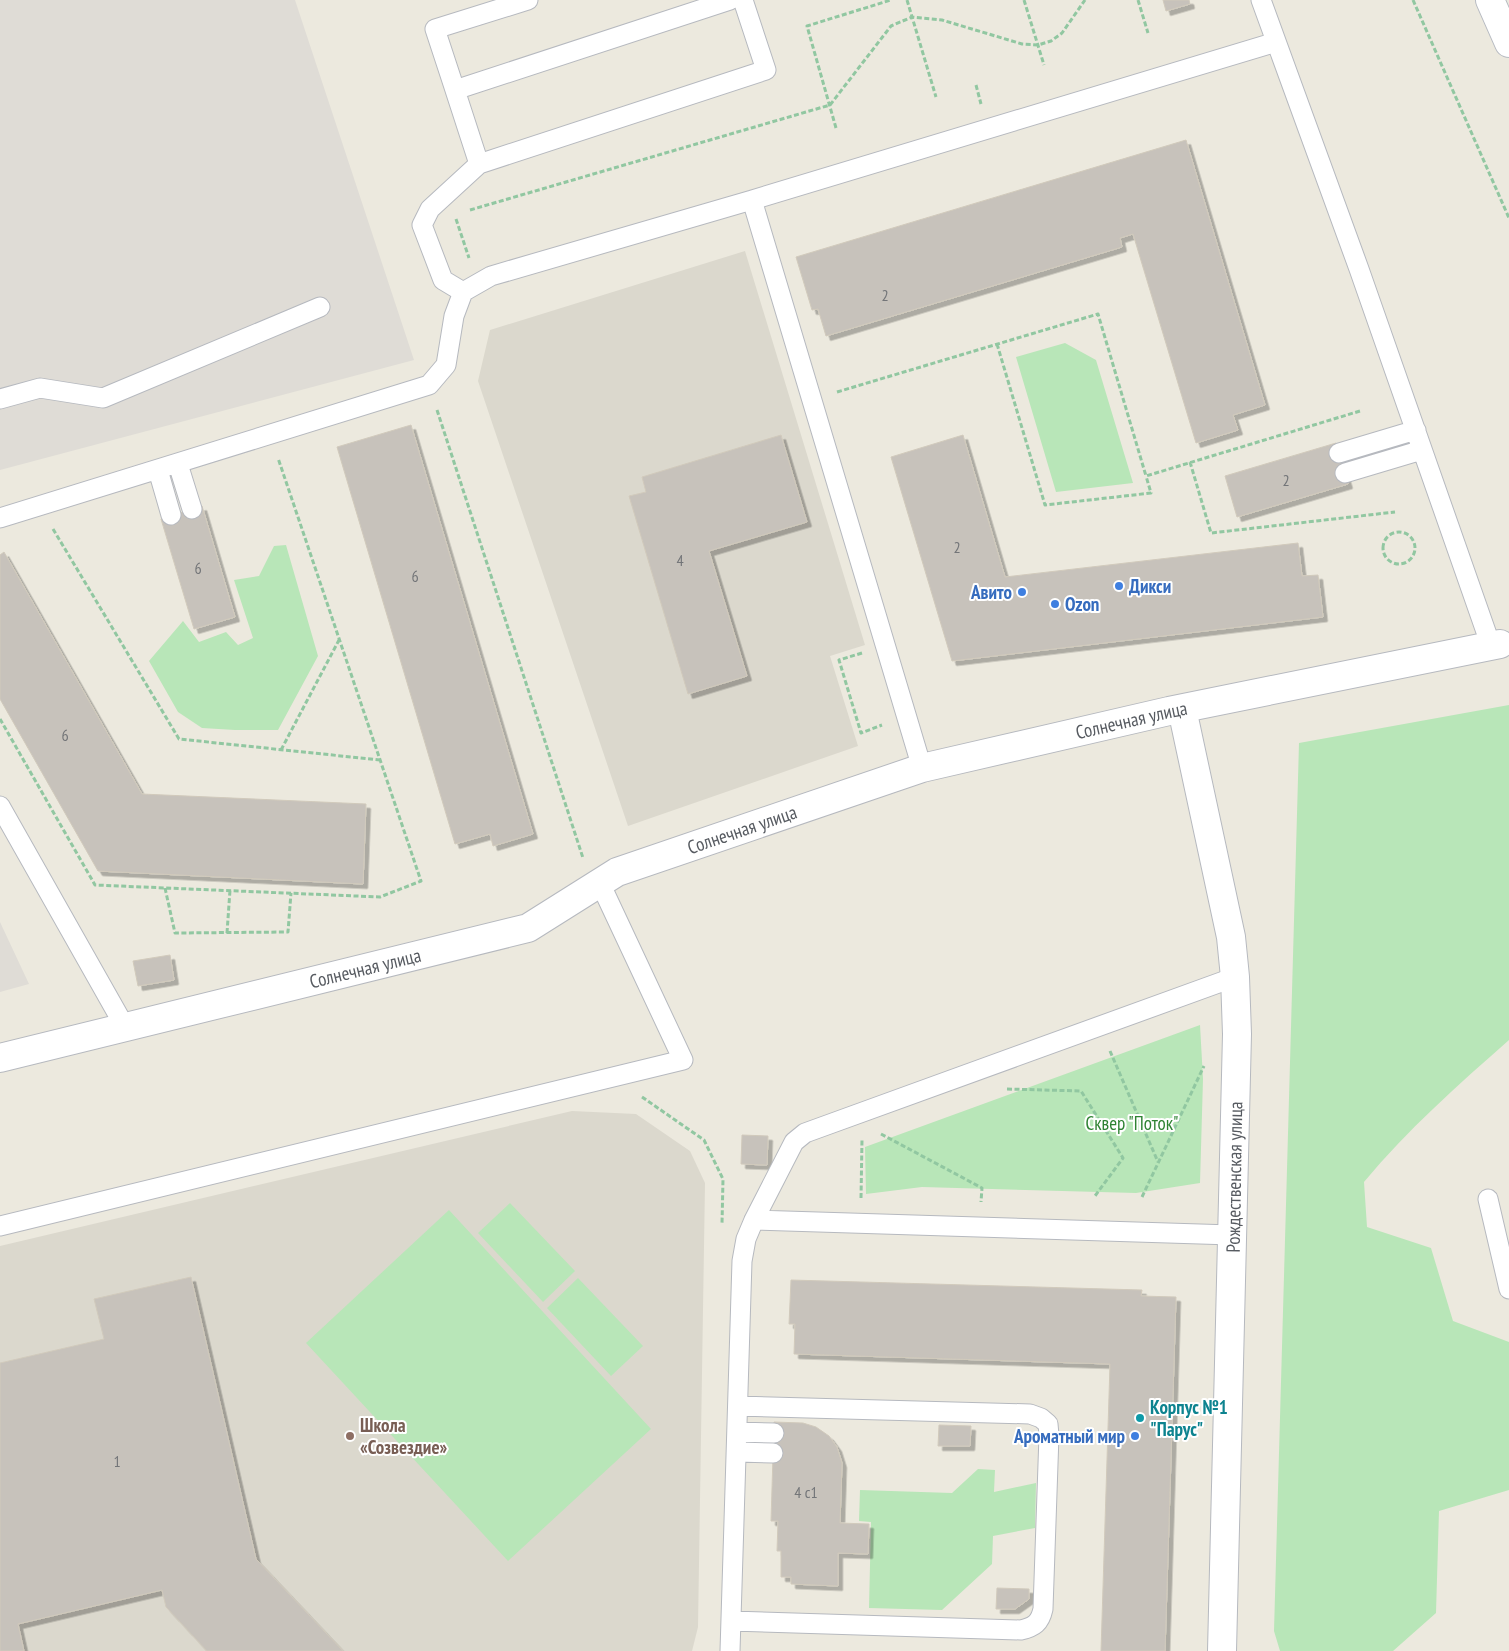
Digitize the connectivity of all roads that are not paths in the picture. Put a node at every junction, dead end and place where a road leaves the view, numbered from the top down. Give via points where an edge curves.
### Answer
1 (528, 0) edge
2 (730, 0) edge
3 (743, 0) edge
4 (1260, 0) edge
5 (1490, 0) edge
6 (686, 7) edge
7 (1276, 42) junction
8 (1509, 42) edge
9 (455, 90) junction
10 (479, 164) junction
11 (752, 200) junction
12 (471, 288) junction
13 (320, 307) dead end
14 (0, 399) edge
15 (1416, 430) junction
16 (1422, 450) junction
17 (1339, 453) dead end
18 (178, 464) junction
19 (158, 470) junction
20 (1345, 473) dead end
21 (192, 509) dead end
22 (172, 515) dead end
23 (0, 518) edge
24 (1502, 643) edge
25 (1182, 708) junction
26 (922, 768) junction
27 (0, 806) edge
28 (596, 885) junction
29 (1236, 976) junction
30 (125, 1027) junction
31 (0, 1058) edge
32 (1488, 1199) dead end
33 (754, 1220) junction
34 (0, 1226) edge
35 (1232, 1235) junction
36 (1509, 1289) edge
37 (738, 1406) junction
38 (737, 1432) junction
39 (774, 1434) dead end
40 (736, 1452) junction
41 (773, 1453) dead end
42 (731, 1621) junction
43 (730, 1651) edge
44 (1222, 1651) edge

1 - 9 lane via 436,29
2 - 6 lane
3 - 10 lane via 766,70
4 - 7 lane
5 - 8 street
6 - 9 lane
7 - 11 lane
7 - 15 lane
9 - 10 lane
10 - 12 lane via 430,209 422,226 443,280
11 - 12 lane via 491,276
11 - 26 lane
12 - 18 lane via 454,316 446,365 429,385
13 - 14 lane via 103,398 40,388
15 - 16 lane
15 - 17 lane
16 - 20 lane
16 - 24 lane
18 - 19 lane
18 - 21 lane
19 - 22 lane
19 - 23 lane
24 - 25 street, Солнечная улица
25 - 26 street, Солнечная улица
25 - 29 street, Рождественская улица via 1231,937
26 - 28 street, Солнечная улица via 617,872
27 - 30 lane
28 - 30 street, Солнечная улица via 528,928
28 - 34 lane via 683,1060
29 - 33 lane via 805,1134 794,1142
29 - 35 street, Рождественская улица
30 - 31 street, Солнечная улица
32 - 36 lane
33 - 35 lane
33 - 37 lane via 742,1261
35 - 44 street, Рождественская улица
37 - 38 lane
37 - 42 lane via 1030,1414 1041,1418 1048,1424 1049,1435 1044,1600 1041,1620 1032,1628 1021,1630
38 - 39 lane
38 - 40 lane
40 - 41 lane
40 - 42 lane
42 - 43 lane

